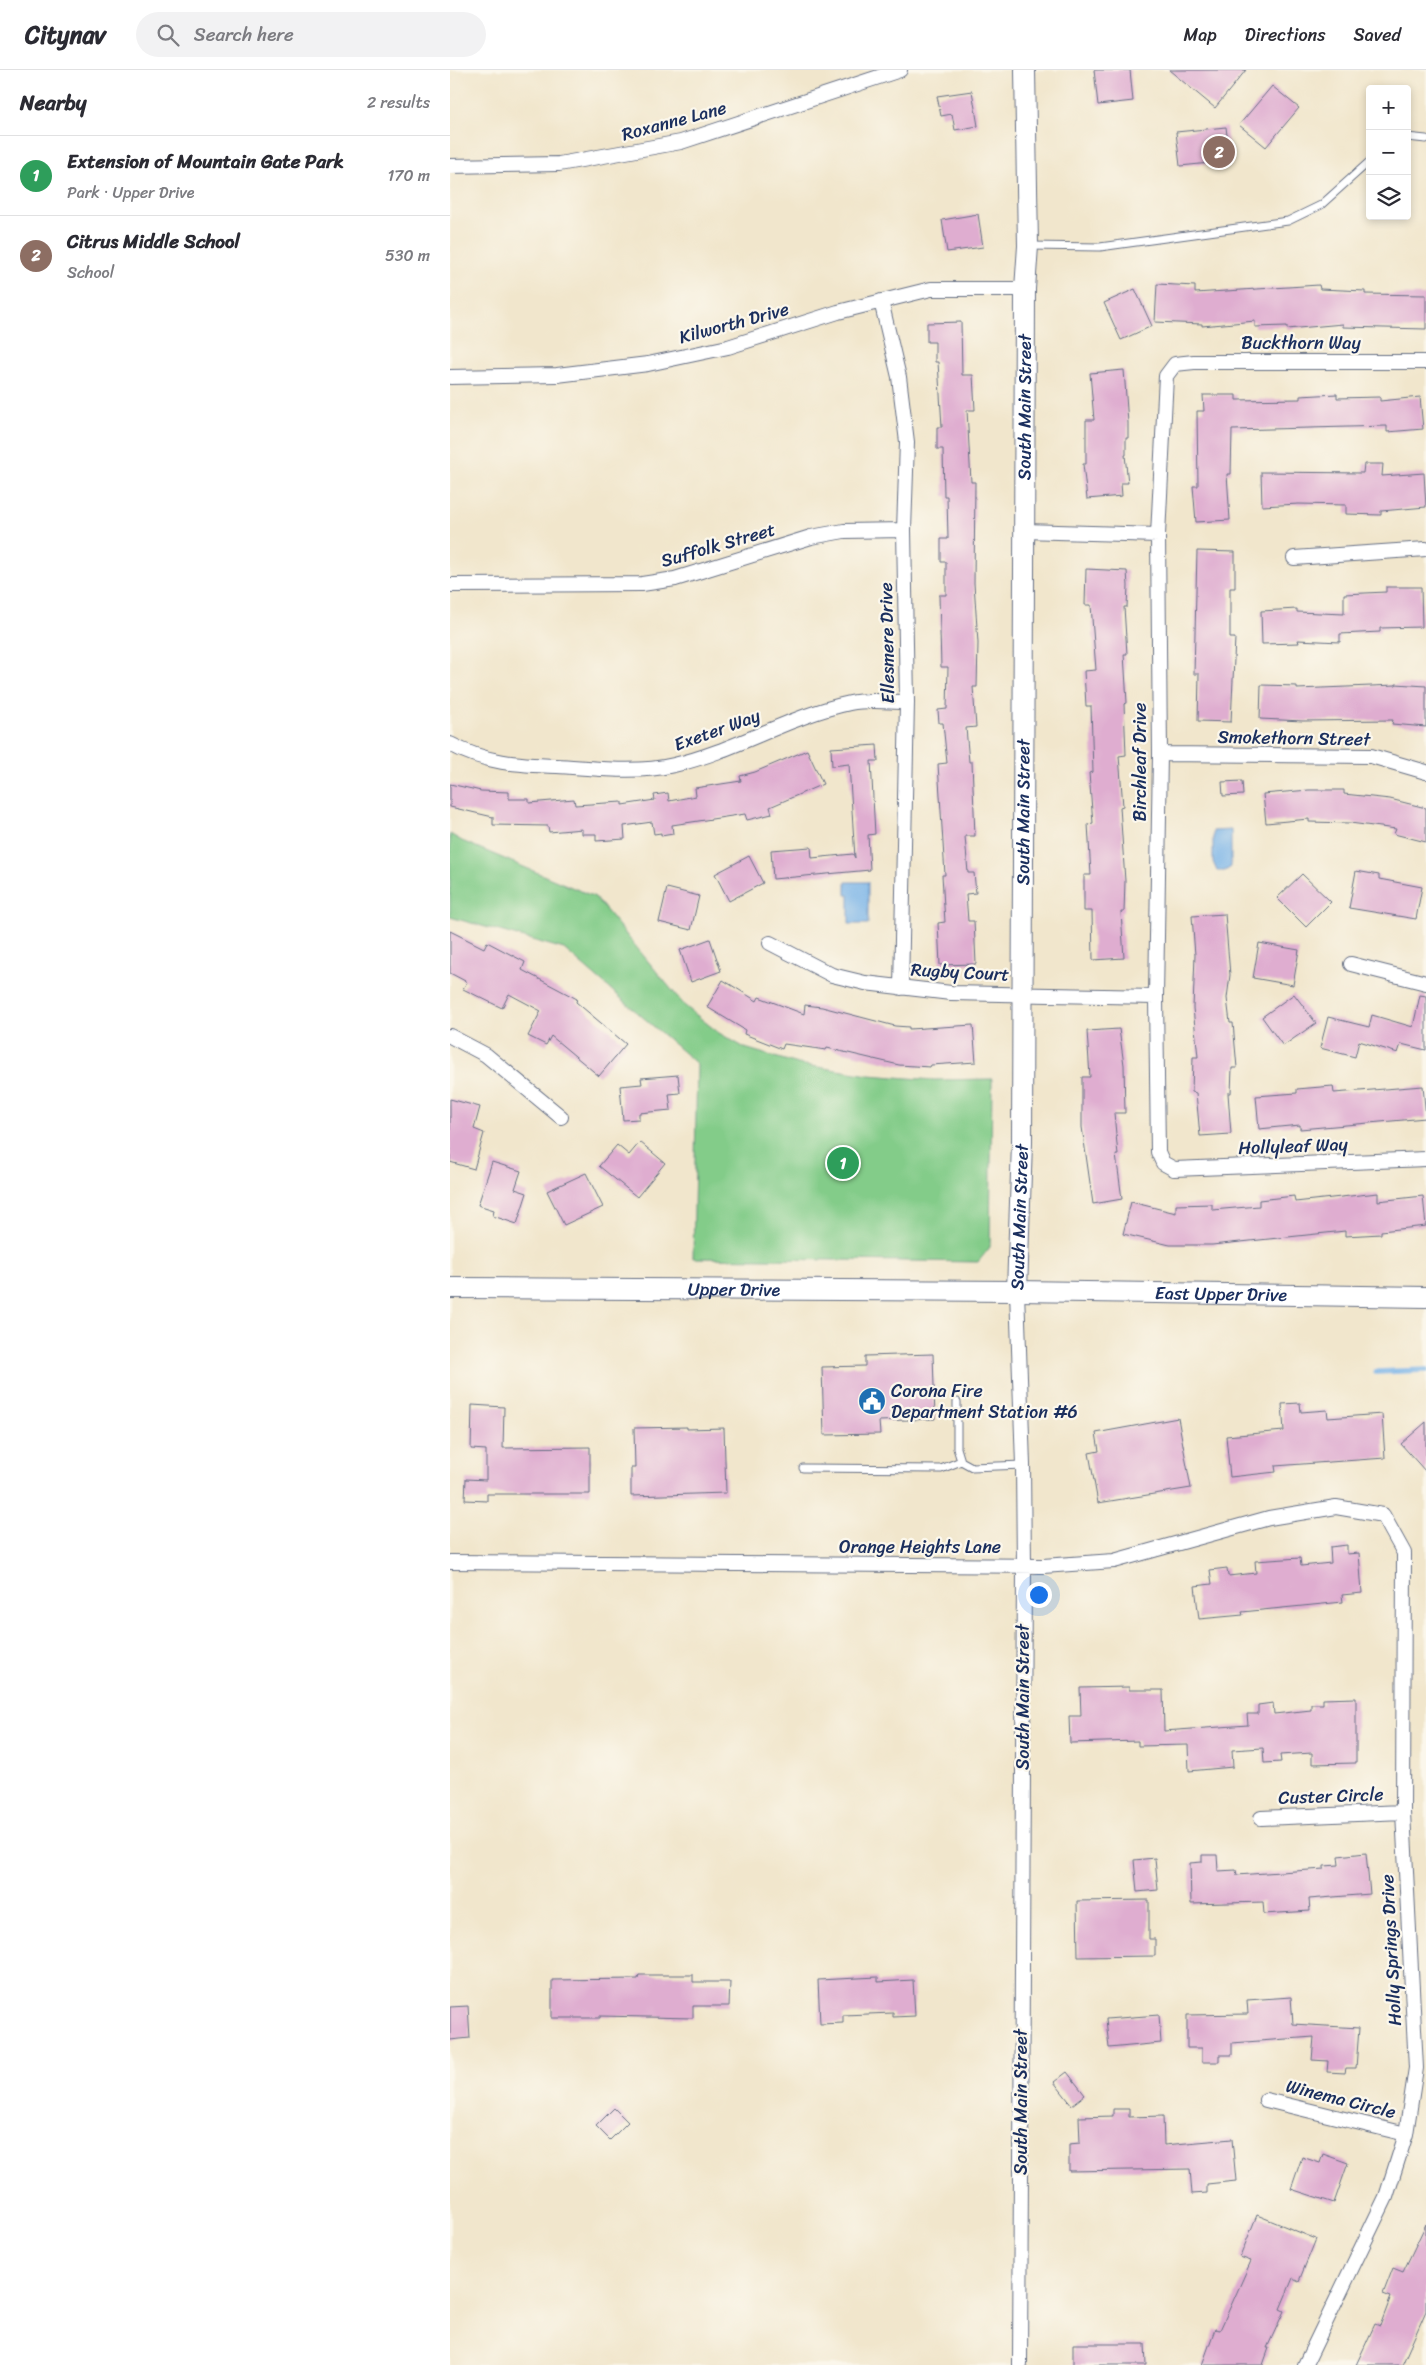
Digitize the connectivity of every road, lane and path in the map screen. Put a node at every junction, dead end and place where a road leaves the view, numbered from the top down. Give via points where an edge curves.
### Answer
1 (900, 70) edge
2 (1025, 70) edge
3 (1411, 137) edge
4 (1426, 139) edge
5 (1366, 165) edge
6 (450, 166) edge
7 (1028, 246) junction
8 (1025, 289) junction
9 (881, 301) junction
10 (1426, 362) edge
11 (1175, 364) joint
12 (450, 377) edge
13 (904, 530) junction
14 (1024, 532) junction
15 (1158, 535) junction
16 (1426, 549) edge
17 (1294, 558) dead end
18 (450, 585) edge
19 (907, 702) junction
20 (450, 744) edge
21 (1160, 754) junction
22 (1426, 772) edge
23 (770, 943) dead end
24 (1351, 964) dead end
25 (1426, 983) edge
26 (901, 988) junction
27 (1022, 994) junction
28 (1156, 997) junction
29 (450, 1036) edge
30 (561, 1118) dead end
31 (1426, 1159) edge
32 (1163, 1163) joint
33 (450, 1288) edge
34 (1017, 1291) junction
35 (1426, 1297) edge
36 (957, 1402) dead end
37 (961, 1460) junction
38 (1023, 1466) junction
39 (803, 1468) dead end
40 (1383, 1515) joint
41 (450, 1562) edge
42 (1024, 1566) junction
43 (1403, 1812) junction
44 (1261, 1818) dead end
45 (1266, 2100) dead end
46 (1406, 2134) junction
47 (1020, 2365) edge
48 (1305, 2365) edge

1 - 6 street, Roxanne Lane via 681,142 559,164
2 - 7 main road, South Main Street
3 - 4 lane
5 - 7 lane via 1321,205 1288,221 1100,247
7 - 8 main road, South Main Street
8 - 9 street, Kilworth Drive via 931,289
8 - 14 main road, South Main Street
9 - 12 street, Kilworth Drive via 728,347 648,364 556,375
9 - 13 street, Ellesmere Drive via 899,378 907,442
10 - 11 street, Buckthorn Way
11 - 15 street, Birchleaf Drive via 1166,376
13 - 18 street, Suffolk Street via 844,531 811,537 675,579 642,584
13 - 19 street, Ellesmere Drive
14 - 15 street
14 - 27 main road, South Main Street
15 - 21 street, Birchleaf Drive
16 - 17 street
19 - 20 street, Exeter Way via 852,702 814,712 712,754 672,766 630,769 507,764 466,753
19 - 26 street, Ellesmere Drive
21 - 22 street, Smokethorn Street via 1371,756
21 - 28 street, Birchleaf Drive
23 - 26 street, Rugby Court via 832,974
24 - 25 street
26 - 27 street, Rugby Court
27 - 28 street, Rugby Court
27 - 34 main road, South Main Street via 1022,1143
28 - 32 street, Birchleaf Drive via 1158,1152
29 - 30 street via 486,1055
31 - 32 street, Hollyleaf Way via 1174,1169
33 - 34 main road, Upper Drive
34 - 35 main road, East Upper Drive
34 - 38 street, South Main Street
36 - 37 lane via 957,1448
37 - 38 lane via 972,1467
37 - 39 lane via 941,1468
38 - 42 street, South Main Street
40 - 42 street, Orange Heights Lane via 1336,1508 1269,1518 1114,1561
40 - 43 street, Holly Springs Drive via 1404,1553
41 - 42 street, Orange Heights Lane
42 - 47 street, South Main Street
43 - 44 street, Custer Circle
43 - 46 street, Holly Springs Drive via 1416,2068
45 - 46 street, Winema Circle
46 - 48 street, Holly Springs Drive via 1386,2197

